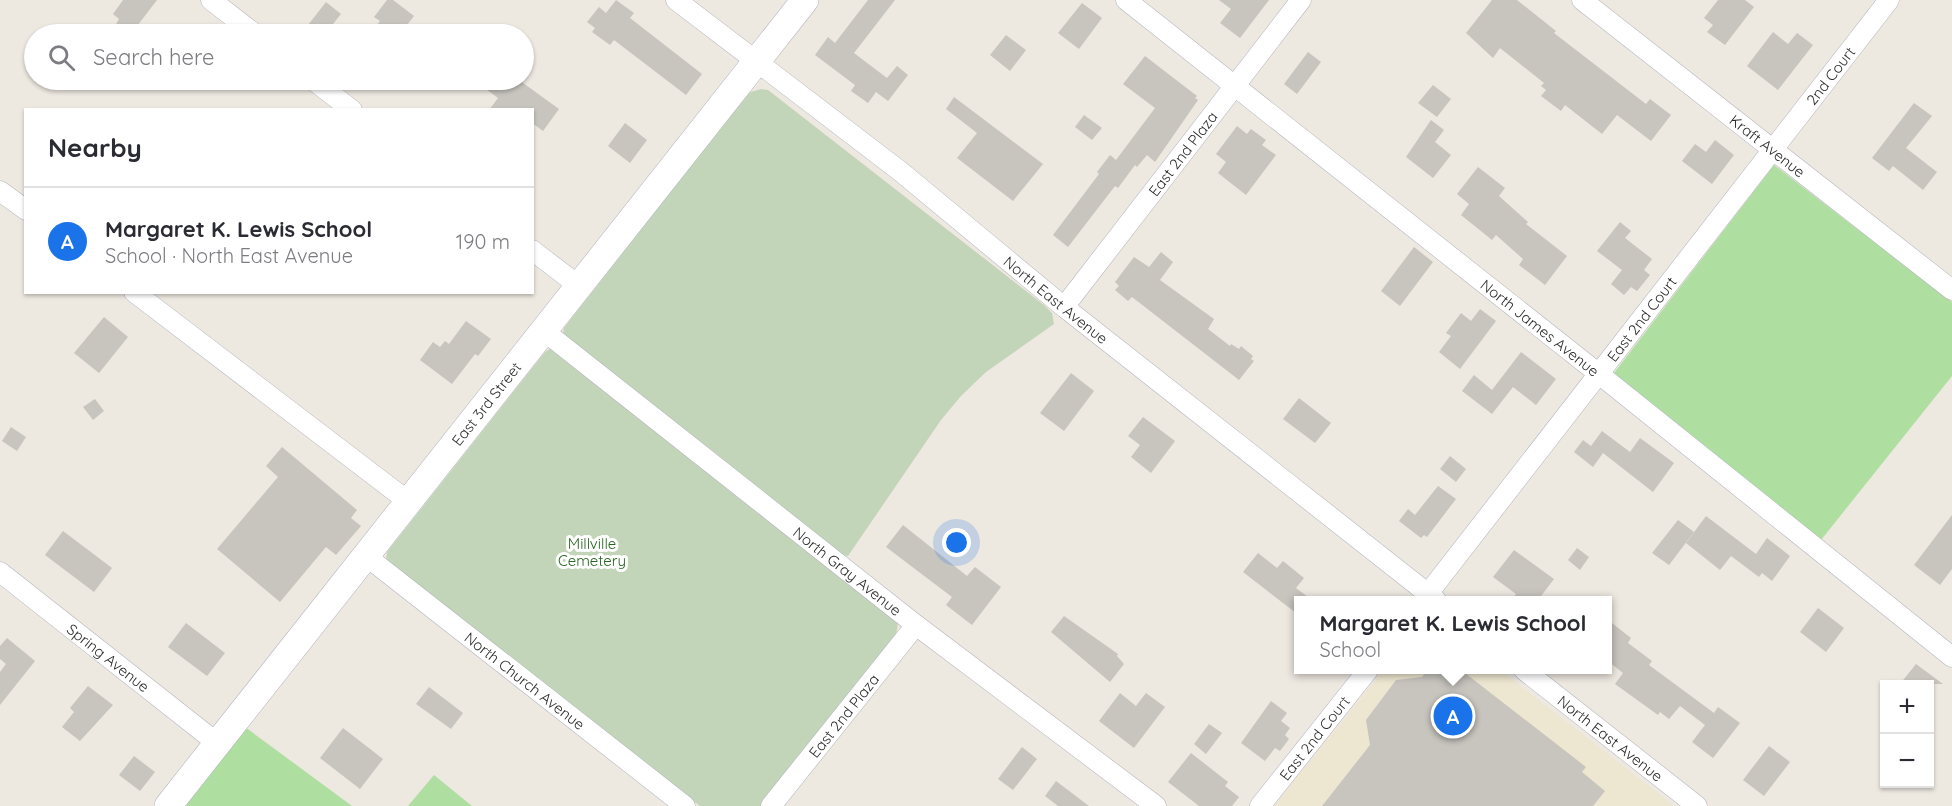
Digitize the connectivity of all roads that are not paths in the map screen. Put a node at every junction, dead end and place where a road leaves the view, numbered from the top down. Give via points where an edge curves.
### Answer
1 (211, 0) edge
2 (676, 0) edge
3 (805, 0) edge
4 (1126, 0) edge
5 (1301, 0) edge
6 (1582, 0) edge
7 (1888, 0) edge
8 (242, 24) edge
9 (757, 62) junction
10 (1235, 84) junction
11 (326, 90) edge
12 (349, 108) edge
13 (1772, 151) junction
14 (0, 190) edge
15 (24, 208) edge
16 (534, 252) edge
17 (579, 286) junction
18 (1952, 290) edge
19 (137, 294) edge
20 (1064, 308) junction
21 (544, 331) junction
22 (1599, 374) junction
23 (409, 502) junction
24 (366, 556) junction
25 (0, 572) edge
26 (1426, 596) edge
27 (1431, 596) edge
28 (916, 626) junction
29 (1952, 657) edge
30 (1364, 674) edge
31 (1530, 674) edge
32 (217, 743) junction
33 (168, 806) edge
34 (685, 806) edge
35 (771, 806) edge
36 (1156, 806) edge
37 (1260, 806) edge
38 (1697, 806) edge

1 - 8 street
2 - 9 street, North East Avenue
3 - 9 street, East 3rd Street
4 - 10 street, North James Avenue
5 - 10 street, East 2nd Plaza
6 - 13 street, Kraft Avenue
7 - 13 street, 2nd Court
9 - 17 street, East 3rd Street
9 - 20 street, North East Avenue via 900,171
10 - 20 street, East 2nd Plaza
10 - 22 street, North James Avenue
11 - 12 street
13 - 18 street, Kraft Avenue
13 - 22 street, East 2nd Court
14 - 15 street
16 - 17 street
17 - 21 street, East 3rd Street
19 - 23 street
20 - 26 street, North East Avenue
21 - 23 street, East 3rd Street
21 - 28 street, North Gray Avenue
22 - 27 street, East 2nd Court
22 - 29 street, North James Avenue
23 - 24 street, East 3rd Street
24 - 32 street, East 3rd Street
24 - 34 street, North Church Avenue
25 - 32 street, Spring Avenue
28 - 35 street, East 2nd Plaza
28 - 36 street, North Gray Avenue
30 - 37 street, East 2nd Court
31 - 38 street, North East Avenue
32 - 33 street, East 3rd Street

